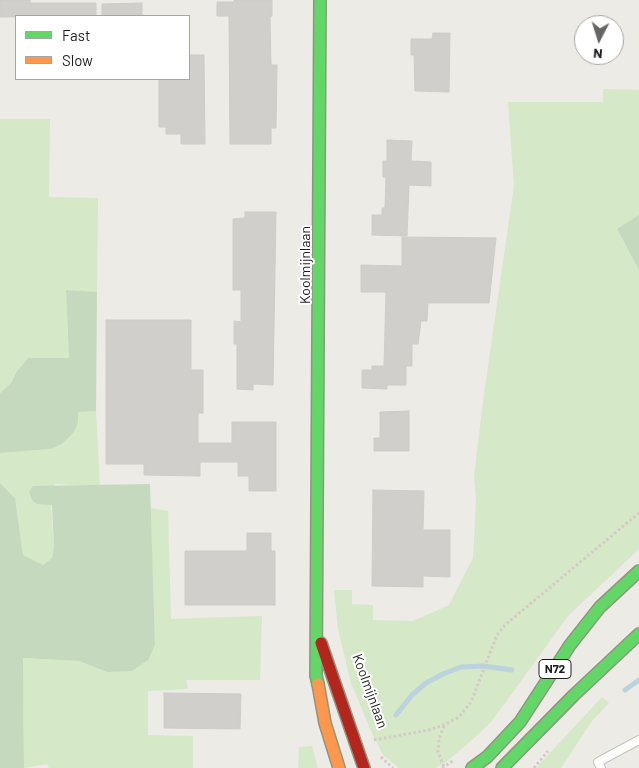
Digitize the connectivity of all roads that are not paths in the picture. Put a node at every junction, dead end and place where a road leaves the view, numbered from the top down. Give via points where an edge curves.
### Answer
1 (320, 0) edge
2 (639, 572) edge
3 (318, 633) junction
4 (639, 634) edge
5 (639, 740) edge
6 (339, 768) edge
7 (364, 768) edge
8 (472, 768) edge
9 (502, 768) edge
10 (601, 768) edge

1 - 3 street, Koolmijnlaan
2 - 8 street, N72 via 600,607 570,645 520,722
3 - 6 street, Koolmijnlaan via 316,676 325,723
3 - 7 street, Koolmijnlaan
4 - 9 street, N72
5 - 10 lane via 598,762

